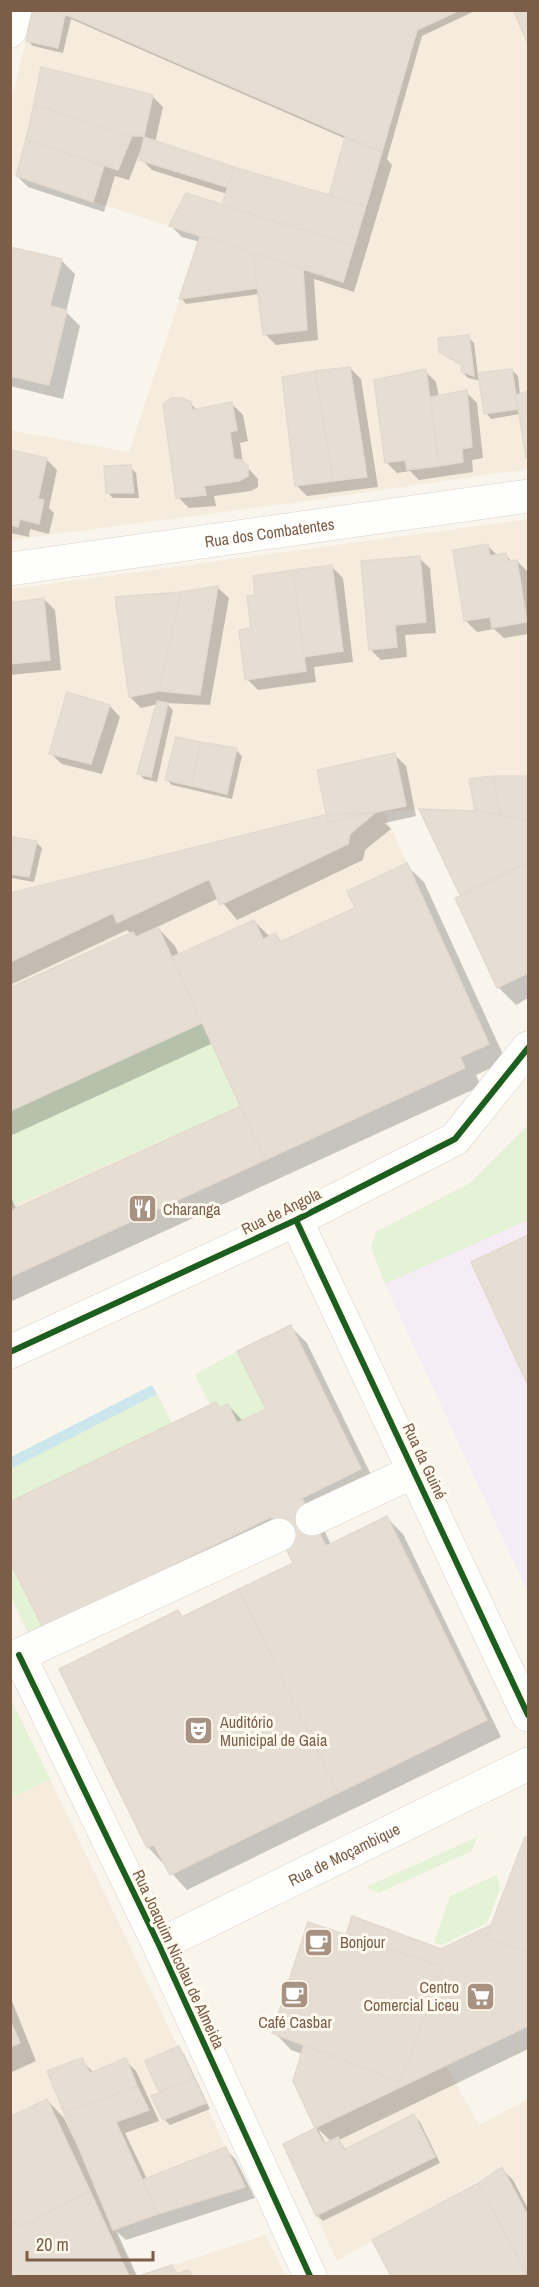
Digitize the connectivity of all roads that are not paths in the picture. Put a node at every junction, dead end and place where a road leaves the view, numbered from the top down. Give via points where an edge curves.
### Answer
1 (15, 10) edge
2 (10, 31) edge
3 (528, 496) edge
4 (10, 569) edge
5 (528, 1048) edge
6 (296, 1220) junction
7 (10, 1352) edge
8 (416, 1472) junction
9 (312, 1519) dead end
10 (279, 1535) dead end
11 (528, 1715) edge
12 (528, 1764) edge
13 (159, 1945) junction
14 (310, 2277) edge

1 - 2 street
3 - 4 street, Rua dos Combatentes
5 - 6 street, Rua de Angola via 455,1139
6 - 7 street, Rua de Angola
6 - 8 street, Rua da Guiné
8 - 9 street
8 - 11 street, Rua da Guiné
10 - 13 street, Rua Joaquim Nicolau de Almeida via 20,1655
12 - 13 street, Rua de Moçambique
13 - 14 street, Rua Joaquim Nicolau de Almeida

